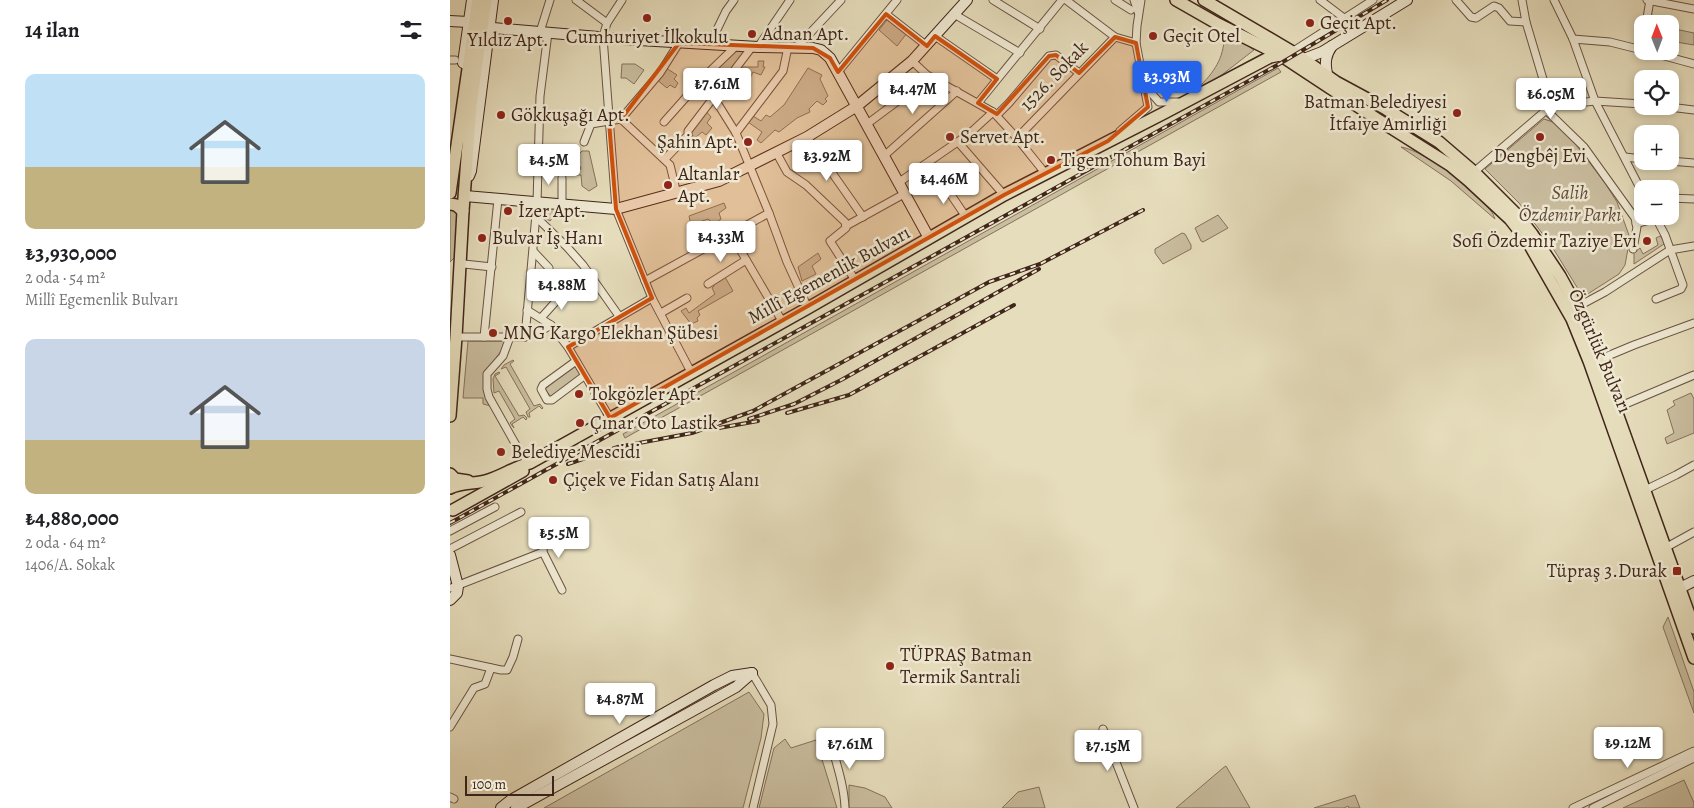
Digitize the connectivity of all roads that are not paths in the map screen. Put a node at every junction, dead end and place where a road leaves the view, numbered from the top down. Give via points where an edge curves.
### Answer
1 (472, 0) edge
2 (478, 0) edge
3 (486, 0) edge
4 (494, 0) edge
5 (550, 0) edge
6 (576, 0) edge
7 (622, 0) edge
8 (734, 0) edge
9 (790, 0) edge
10 (841, 0) edge
11 (897, 0) edge
12 (967, 0) edge
13 (993, 0) edge
14 (1062, 0) edge
15 (1066, 0) edge
16 (1115, 0) edge
17 (1134, 0) edge
18 (1141, 0) edge
19 (1176, 0) edge
20 (1204, 0) edge
21 (1320, 0) edge
22 (1373, 0) edge
23 (1407, 0) edge
24 (1456, 0) edge
25 (1522, 0) edge
26 (1554, 0) edge
27 (1649, 0) edge
28 (1694, 9) edge
29 (1131, 10) dead end
30 (886, 14) junction
31 (954, 14) junction
32 (1139, 15) junction
33 (1647, 15) edge
34 (1344, 18) junction
35 (450, 22) edge
36 (1526, 22) junction
37 (607, 23) junction
38 (478, 24) junction
39 (1040, 29) junction
40 (544, 33) junction
41 (1258, 33) junction
42 (935, 36) junction
43 (603, 37) junction
44 (1114, 37) junction
45 (1573, 39) junction
46 (679, 42) junction
47 (1136, 43) junction
48 (710, 44) junction
49 (1262, 45) junction
50 (1333, 45) junction
51 (736, 46) junction
52 (927, 46) junction
53 (755, 47) junction
54 (793, 47) junction
55 (1634, 48) edge
56 (1020, 53) junction
57 (1286, 53) junction
58 (1304, 59) junction
59 (1679, 60) edge
60 (912, 61) junction
61 (1694, 64) edge
62 (1251, 66) junction
63 (838, 72) junction
64 (1079, 73) junction
65 (1327, 74) junction
66 (927, 75) junction
67 (705, 76) junction
68 (997, 79) junction
69 (1144, 84) junction
70 (957, 91) junction
71 (714, 96) junction
72 (1595, 101) junction
73 (1183, 102) junction
74 (978, 103) junction
75 (1634, 103) edge
76 (857, 106) junction
77 (1148, 107) junction
78 (1548, 108) junction
79 (1679, 108) edge
80 (1694, 110) edge
81 (995, 113) junction
82 (1156, 117) junction
83 (621, 119) junction
84 (609, 122) junction
85 (664, 122) dead end
86 (867, 124) junction
87 (1410, 124) junction
88 (736, 133) junction
89 (1402, 135) junction
90 (807, 136) junction
91 (1017, 138) junction
92 (1108, 141) junction
93 (584, 142) dead end
94 (958, 142) junction
95 (776, 152) junction
96 (884, 156) junction
97 (1625, 157) junction
98 (1634, 158) edge
99 (665, 160) junction
100 (1679, 162) edge
101 (1694, 163) edge
102 (750, 166) junction
103 (1474, 172) junction
104 (1045, 173) junction
105 (562, 178) dead end
106 (941, 180) dead end
107 (1636, 180) edge
108 (898, 183) junction
109 (450, 190) edge
110 (676, 194) junction
111 (904, 194) junction
112 (1004, 195) junction
113 (468, 196) junction
114 (1679, 198) edge
115 (498, 199) junction
116 (1694, 199) edge
117 (537, 203) junction
118 (450, 204) edge
119 (562, 205) junction
120 (616, 209) junction
121 (463, 211) junction
122 (769, 213) junction
123 (536, 217) junction
124 (863, 217) junction
125 (966, 217) junction
126 (1634, 217) edge
127 (1636, 225) edge
128 (1659, 225) edge
129 (846, 226) junction
130 (731, 234) junction
131 (929, 238) junction
132 (1694, 246) edge
133 (1633, 249) dead end
134 (1670, 250) junction
135 (534, 252) junction
136 (746, 260) junction
137 (455, 267) edge
138 (492, 267) junction
139 (549, 268) dead end
140 (855, 280) junction
141 (645, 281) junction
142 (708, 284) dead end
143 (567, 289) dead end
144 (652, 298) junction
145 (687, 298) dead end
146 (1656, 299) dead end
147 (1577, 307) junction
148 (808, 308) junction
149 (526, 310) junction
150 (661, 313) junction
151 (619, 316) junction
152 (541, 318) junction
153 (782, 321) junction
154 (1694, 323) edge
155 (551, 325) junction
156 (456, 337) junction
157 (510, 337) junction
158 (525, 337) junction
159 (484, 338) junction
160 (568, 347) junction
161 (1598, 360) junction
162 (576, 361) junction
163 (691, 372) junction
164 (1694, 375) edge
165 (584, 376) junction
166 (1616, 408) junction
167 (450, 416) edge
168 (610, 418) junction
169 (530, 463) junction
170 (1694, 465) edge
171 (450, 474) edge
172 (474, 482) junction
173 (450, 489) edge
174 (1645, 490) junction
175 (477, 496) junction
176 (495, 507) dead end
177 (451, 512) edge
178 (521, 512) dead end
179 (544, 530) dead end
180 (450, 531) edge
181 (1694, 532) edge
182 (1665, 548) junction
183 (450, 549) edge
184 (543, 552) junction
185 (450, 554) edge
186 (1694, 581) edge
187 (1680, 588) junction
188 (562, 590) dead end
189 (453, 591) edge
190 (1694, 628) edge
191 (518, 639) dead end
192 (1694, 658) edge
193 (450, 659) edge
194 (491, 668) junction
195 (752, 673) joint
196 (450, 727) edge
197 (1103, 729) dead end
198 (829, 736) dead end
199 (1694, 751) edge
200 (1694, 758) edge
201 (516, 805) edge
202 (501, 808) edge
203 (753, 808) edge
204 (844, 808) edge
205 (1134, 808) edge
206 (1573, 808) edge
207 (1593, 808) edge

1 - 38 street
2 - 38 main road
3 - 38 main road
4 - 38 street
5 - 40 street
6 - 37 street
7 - 37 street
8 - 48 street
9 - 53 street
10 - 54 street
11 - 30 street
12 - 31 street
13 - 39 street
14 - 39 street
15 - 44 street
16 - 29 street
17 - 32 street
18 - 32 street
19 - 49 main road
20 - 41 main road, Özgürlük Bulvarı
21 - 34 street
22 - 34 street
23 - 50 street
24 - 36 street via 1471,17 1476,18 1494,6 1510,21
25 - 36 street
26 - 45 street
27 - 28 street
27 - 33 street
30 - 52 street
30 - 63 street
31 - 42 street
31 - 56 street
32 - 47 street
34 - 57 street
35 - 38 street
36 - 78 street
37 - 43 street
38 - 40 street
38 - 109 main road
38 - 113 main road via 465,184
39 - 56 street
40 - 43 street
40 - 117 street
41 - 49 main road
41 - 57 main road, Özgürlük Bulvarı
42 - 52 street
42 - 68 street
43 - 46 street
43 - 84 street
44 - 47 street
44 - 64 street, 1526. Sokak
45 - 55 street
45 - 72 street
46 - 48 street
46 - 83 street via 660,73
47 - 69 street
48 - 51 street
49 - 57 main road
49 - 62 main road
50 - 58 street
50 - 65 street via 1326,58
51 - 53 street
51 - 67 street
52 - 60 street
53 - 54 street
53 - 71 street
54 - 63 street via 821,50
54 - 88 street via 780,76
56 - 68 street
57 - 58 main road, Özgürlük Bulvarı
57 - 62 main road, Millî Egemenlik Bulvarı
57 - 89 main road, Özgürlük Bulvarı
58 - 65 main road, Özgürlük Bulvarı
59 - 61 street
60 - 66 street
60 - 76 street
62 - 73 main road, Millî Egemenlik Bulvarı
63 - 76 street
64 - 81 street via 1056,56 1049,56 1009,103
64 - 91 street, 1526. Sokak
65 - 87 main road, Özgürlük Bulvarı
66 - 70 street
66 - 86 street via 922,83
67 - 71 street
67 - 85 street
68 - 74 street
69 - 73 street via 1159,102
69 - 77 street
70 - 74 street
70 - 96 street
71 - 88 street
71 - 99 street via 688,135
72 - 75 street
72 - 78 street
72 - 97 street
73 - 82 main road, Millî Egemenlik Bulvarı
74 - 81 street
76 - 86 street
76 - 90 street
77 - 82 street via 1157,109
77 - 92 street
78 - 103 street
78 - 126 street via 1584,147
79 - 80 street
81 - 91 street
81 - 94 street
82 - 92 main road, Millî Egemenlik Bulvarı
83 - 84 street
83 - 99 street
84 - 93 street via 591,124
84 - 120 street
86 - 96 street
87 - 89 street
87 - 103 main road, Özgürlük Bulvarı via 1439,142
88 - 102 street
89 - 192 main road, Özgürlük Bulvarı via 1450,165 1510,219 1528,242 1572,319
90 - 95 street
90 - 124 street
91 - 104 street
92 - 104 main road, Millî Egemenlik Bulvarı
94 - 108 street
94 - 112 street
95 - 102 street
95 - 129 street via 787,172 806,185
96 - 108 street
97 - 98 street
97 - 107 street
99 - 110 street via 672,168
100 - 101 street
102 - 110 street
102 - 122 street
103 - 147 main road, Özgürlük Bulvarı via 1518,216 1560,276
104 - 112 main road, Millî Egemenlik Bulvarı
105 - 119 street
106 - 125 street
108 - 111 street
110 - 120 street
111 - 124 street
111 - 131 street
112 - 125 main road, Millî Egemenlik Bulvarı
113 - 115 street
113 - 121 main road
114 - 116 street
115 - 117 street
115 - 138 street
117 - 119 street
117 - 123 street
118 - 121 main road
119 - 120 street
120 - 141 street
121 - 137 main road
122 - 130 street
122 - 148 street
123 - 135 street
123 - 151 street via 583,266
124 - 129 street
125 - 131 main road, Millî Egemenlik Bulvarı
127 - 133 street
128 - 134 street
129 - 140 street via 830,241
130 - 136 street
130 - 141 street
131 - 140 main road, Millî Egemenlik Bulvarı
132 - 134 street
134 - 146 street via 1683,287
134 - 147 street
135 - 139 street
135 - 149 street
136 - 142 street
136 - 153 street
137 - 138 street via 470,264
137 - 156 main road
138 - 159 street
140 - 148 main road, Millî Egemenlik Bulvarı
141 - 144 street
143 - 152 street
144 - 150 street
144 - 151 street
145 - 150 street
147 - 161 main road, Özgürlük Bulvarı
148 - 153 main road, Millî Egemenlik Bulvarı
149 - 152 street
149 - 158 street
150 - 163 street
151 - 160 street
152 - 155 street
153 - 163 main road, Millî Egemenlik Bulvarı
154 - 161 street
155 - 158 street
155 - 160 street
156 - 159 street
156 - 167 main road
157 - 158 street
157 - 159 street
157 - 169 street via 503,356 488,374 487,389 521,454
160 - 162 street
161 - 166 main road, Özgürlük Bulvarı
162 - 165 street
162 - 165 street via 543,385 544,396 552,400
163 - 168 main road, Millî Egemenlik Bulvarı
164 - 166 street
165 - 168 street
166 - 174 main road, Özgürlük Bulvarı
168 - 169 main road, Millî Egemenlik Bulvarı
169 - 172 main road
169 - 175 main road via 524,470
170 - 174 street
171 - 172 main road via 455,479
172 - 173 main road
172 - 175 main road via 466,487 465,492 467,496
173 - 177 main road via 454,501
174 - 182 main road, Özgürlük Bulvarı
175 - 177 main road
176 - 180 street
178 - 183 street
179 - 184 street
181 - 182 street
182 - 187 main road, Özgürlük Bulvarı
184 - 188 street
184 - 189 street
185 - 189 street
186 - 187 street
187 - 190 main road, Özgürlük Bulvarı
191 - 194 street via 507,670
193 - 194 street
194 - 196 street via 485,684 474,688
195 - 201 street via 736,687
195 - 203 street via 771,704 774,724
197 - 205 street
198 - 204 street
199 - 206 street
200 - 207 street
201 - 202 street

